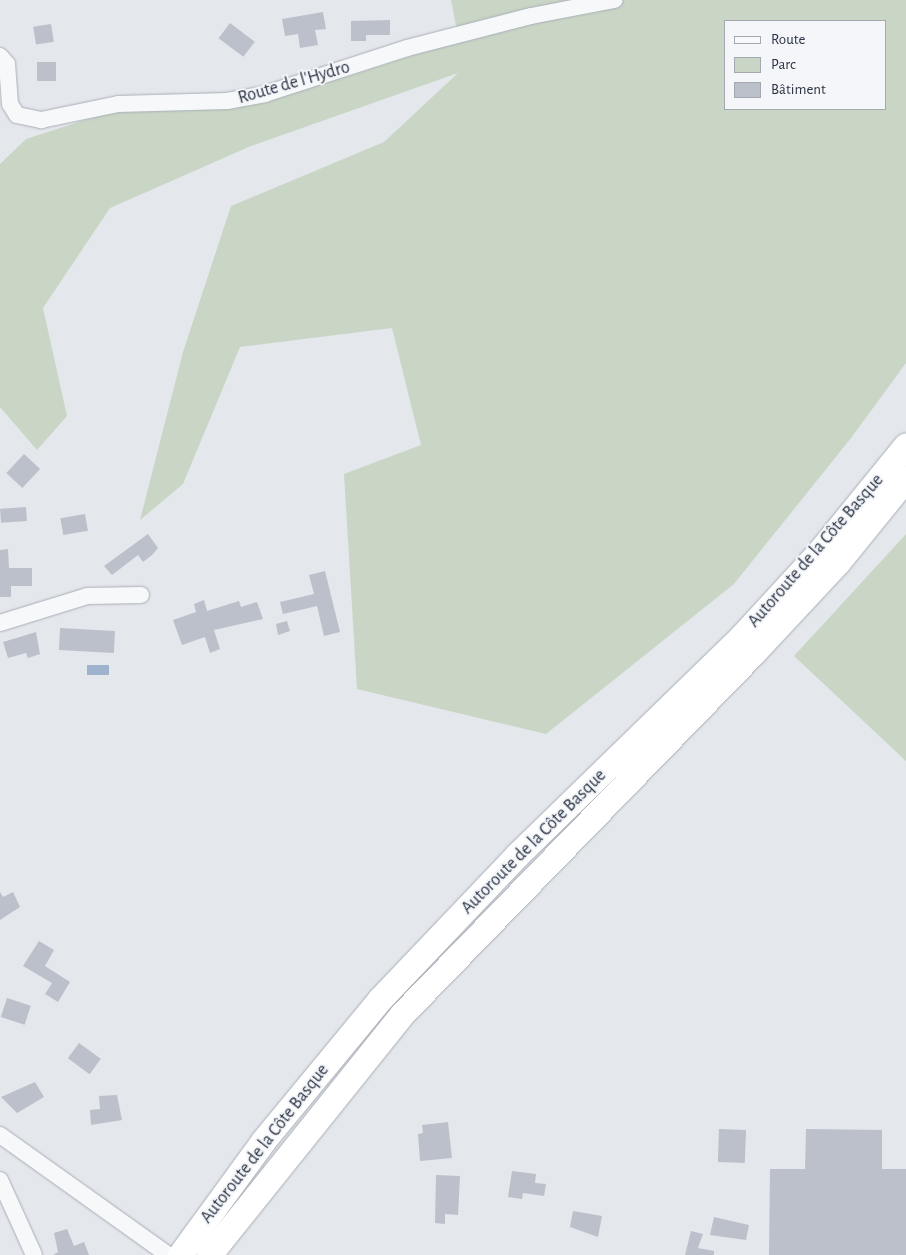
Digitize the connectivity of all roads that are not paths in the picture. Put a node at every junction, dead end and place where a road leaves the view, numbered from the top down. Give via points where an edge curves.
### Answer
1 (614, 0) edge
2 (0, 56) edge
3 (906, 445) edge
4 (906, 478) edge
5 (141, 595) dead end
6 (0, 622) edge
7 (0, 1135) edge
8 (0, 1180) edge
9 (34, 1255) edge
10 (168, 1255) edge
11 (180, 1255) edge
12 (209, 1255) edge

1 - 2 street, Route de l'Hydro via 407,48 265,94 227,101 118,104 40,120 17,115 10,104 7,64
3 - 11 highway, Autoroute de la Côte Basque via 820,551 741,637 517,856 380,999 263,1141
4 - 12 highway, Autoroute de la Côte Basque via 838,562 753,653 402,1014
5 - 6 street via 86,596
7 - 10 street
8 - 9 street

